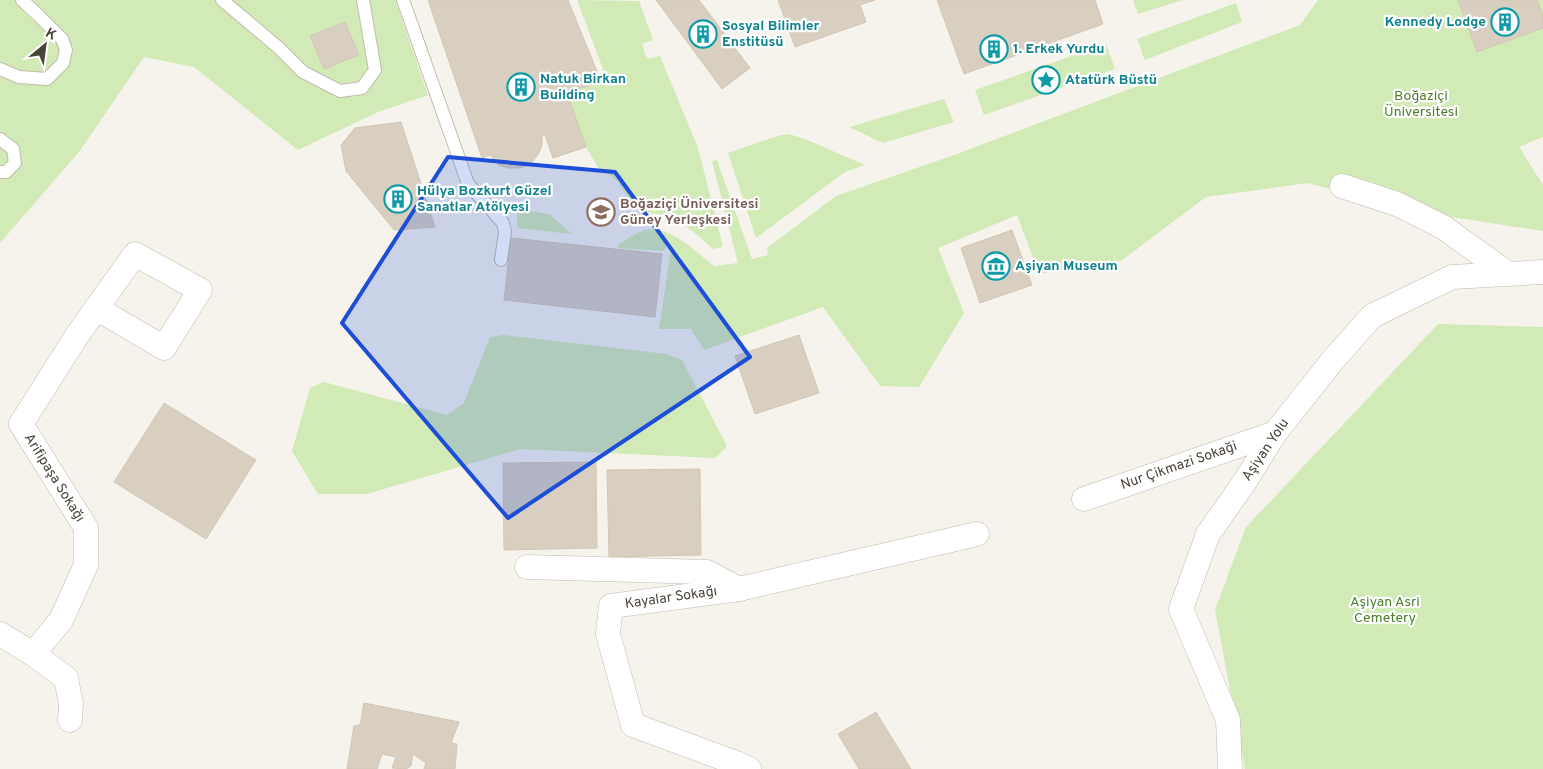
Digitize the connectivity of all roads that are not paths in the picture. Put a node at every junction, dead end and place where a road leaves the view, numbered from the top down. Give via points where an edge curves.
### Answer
1 (22, 0) edge
2 (222, 0) edge
3 (363, 0) edge
4 (403, 0) edge
5 (0, 69) edge
6 (0, 139) edge
7 (0, 172) edge
8 (1342, 186) dead end
9 (501, 260) dead end
10 (1543, 272) edge
11 (1507, 273) junction
12 (96, 308) dead end
13 (1275, 433) junction
14 (1084, 499) dead end
15 (977, 534) dead end
16 (527, 567) dead end
17 (739, 589) junction
18 (0, 634) edge
19 (33, 654) junction
20 (70, 720) dead end
21 (749, 769) edge
22 (1230, 769) edge

1 - 5 lane via 62,40 66,50 63,63 46,79 19,77
2 - 3 lane via 303,72 340,92 362,88 375,70
4 - 9 lane via 467,181 503,223
6 - 7 lane via 13,148 15,163 6,172
8 - 11 street via 1397,204 1443,227
10 - 11 street, Aşiyan Yolu
11 - 13 street, Aşiyan Yolu via 1452,277 1372,316
12 - 19 street, Arifipaşa Sokağı via 21,424 86,528 86,564 61,620
13 - 14 street, Nur Çikmazi Sokaği
13 - 22 street, Aşiyan Yolu via 1208,534 1181,610 1228,720
15 - 17 street, Kayalar Sokağı
16 - 17 street, Kayalar Sokağı via 707,572
17 - 21 street, Kayalar Sokağı via 611,606 608,634 633,725
18 - 19 street
19 - 20 street via 66,678 71,704

